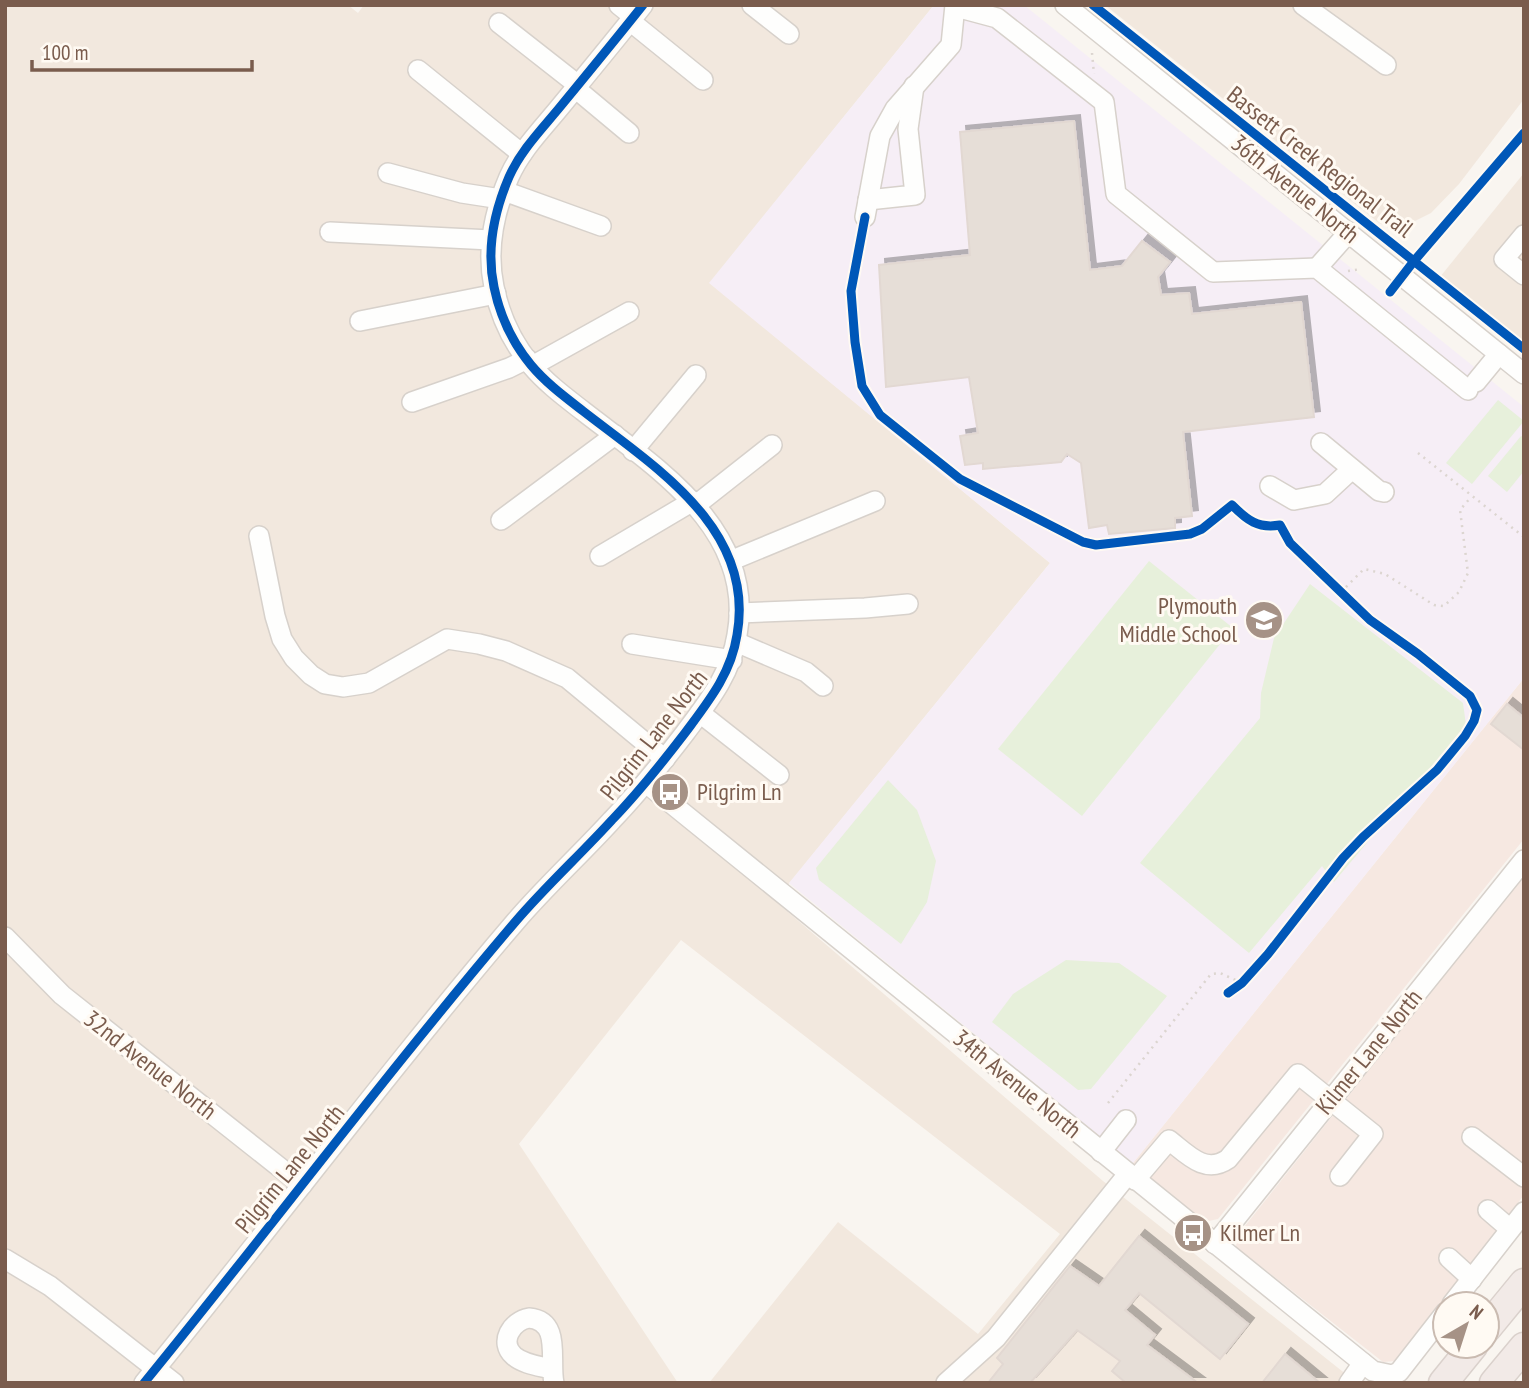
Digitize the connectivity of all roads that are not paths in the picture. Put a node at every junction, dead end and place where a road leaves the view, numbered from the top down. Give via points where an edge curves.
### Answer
1 (752, 5) edge
2 (1065, 5) edge
3 (1303, 5) edge
4 (956, 6) edge
5 (631, 12) edge
6 (499, 23) dead end
7 (789, 34) dead end
8 (1386, 65) dead end
9 (418, 70) dead end
10 (703, 80) dead end
11 (914, 85) junction
12 (577, 87) junction
13 (629, 133) dead end
14 (522, 154) junction
15 (388, 173) dead end
16 (502, 195) junction
17 (601, 226) dead end
18 (330, 232) dead end
19 (1349, 232) junction
20 (1524, 235) edge
21 (491, 240) junction
22 (1321, 271) junction
23 (1524, 275) edge
24 (496, 294) junction
25 (629, 312) dead end
26 (360, 321) dead end
27 (1499, 354) junction
28 (529, 363) junction
29 (1524, 374) edge
30 (696, 375) dead end
31 (412, 402) dead end
32 (615, 435) junction
33 (1321, 443) dead end
34 (772, 444) dead end
35 (633, 451) junction
36 (1352, 469) junction
37 (1270, 486) dead end
38 (1384, 492) dead end
39 (875, 501) dead end
40 (695, 503) junction
41 (501, 520) dead end
42 (259, 536) dead end
43 (600, 556) dead end
44 (730, 561) junction
45 (908, 604) dead end
46 (738, 613) junction
47 (632, 643) dead end
48 (734, 651) junction
49 (823, 686) dead end
50 (700, 713) junction
51 (665, 759) junction
52 (779, 775) dead end
53 (646, 783) junction
54 (1524, 860) edge
55 (5, 937) edge
56 (1331, 1100) junction
57 (1126, 1120) dead end
58 (1472, 1137) dead end
59 (1101, 1152) junction
60 (1340, 1176) dead end
61 (1132, 1177) junction
62 (1524, 1177) edge
63 (302, 1185) junction
64 (1488, 1210) dead end
65 (1524, 1212) edge
66 (1510, 1229) junction
67 (1215, 1244) junction
68 (1449, 1258) dead end
69 (5, 1259) edge
70 (1524, 1277) edge
71 (1472, 1279) junction
72 (1524, 1283) edge
73 (1463, 1290) edge
74 (1501, 1309) edge
75 (1501, 1311) edge
76 (1431, 1331) edge
77 (1524, 1347) edge
78 (1524, 1359) edge
79 (1462, 1360) edge
80 (1363, 1363) junction
81 (150, 1375) edge
82 (174, 1383) edge
83 (946, 1383) edge
84 (1349, 1383) edge
85 (1443, 1383) edge
86 (1494, 1383) edge
87 (1500, 1383) edge

1 - 7 street
2 - 19 street, 36th Avenue North
3 - 8 street
4 - 11 street via 951,45
4 - 22 street via 997,18 1104,102 1116,194 1213,272
5 - 10 street
5 - 12 street, Pilgrim Lane North
6 - 12 street
9 - 14 street
11 - 11 street via 880,136 867,208 915,195 908,129
12 - 13 street
12 - 14 street, Pilgrim Lane North
14 - 16 street, Pilgrim Lane North
15 - 16 street via 462,193
16 - 17 street
16 - 21 street, Pilgrim Lane North
18 - 21 street
19 - 22 street
19 - 27 street, 36th Avenue North
20 - 23 street via 1504,259
21 - 24 street, Pilgrim Lane North
22 - 27 street via 1435,364 1472,386
24 - 26 street
24 - 28 street, Pilgrim Lane North via 512,338
25 - 28 street
27 - 29 street, 36th Avenue North
28 - 31 street
28 - 32 street, Pilgrim Lane North
30 - 35 street
32 - 35 street, Pilgrim Lane North
32 - 41 street
33 - 36 street
34 - 40 street
35 - 40 street, Pilgrim Lane North
36 - 37 street via 1325,494 1294,500
36 - 38 street
39 - 44 street
40 - 43 street
40 - 44 street, Pilgrim Lane North via 720,536
42 - 51 street via 282,639 294,659 325,684 369,683 447,639 479,644 506,650 566,678
44 - 46 street, Pilgrim Lane North
45 - 46 street
46 - 48 street, Pilgrim Lane North
47 - 48 street
48 - 49 street via 806,672
48 - 50 street, Pilgrim Lane North
50 - 51 street, Pilgrim Lane North
50 - 52 street
51 - 53 street, Pilgrim Lane North
53 - 59 street, 34th Avenue North
53 - 63 street, Pilgrim Lane North via 519,918
54 - 56 street, Kilmer Lane North
55 - 63 street, 32nd Avenue North via 62,995
56 - 60 street via 1373,1134
56 - 61 street via 1298,1074 1220,1164 1200,1164 1169,1140
56 - 67 street, Kilmer Lane North
57 - 59 street
58 - 62 street
59 - 61 street, 34th Avenue North
61 - 67 street, 34th Avenue North
61 - 83 street via 996,1338
63 - 81 street, Pilgrim Lane North
64 - 66 street
65 - 66 street
66 - 71 street
67 - 80 street, 34th Avenue North
68 - 71 street
69 - 81 street via 50,1286
70 - 74 highway
71 - 73 street
72 - 75 highway
76 - 80 street, 34th Avenue North via 1399,1372 1373,1371
77 - 86 highway
78 - 87 highway
79 - 85 highway
80 - 84 street
81 - 82 street

